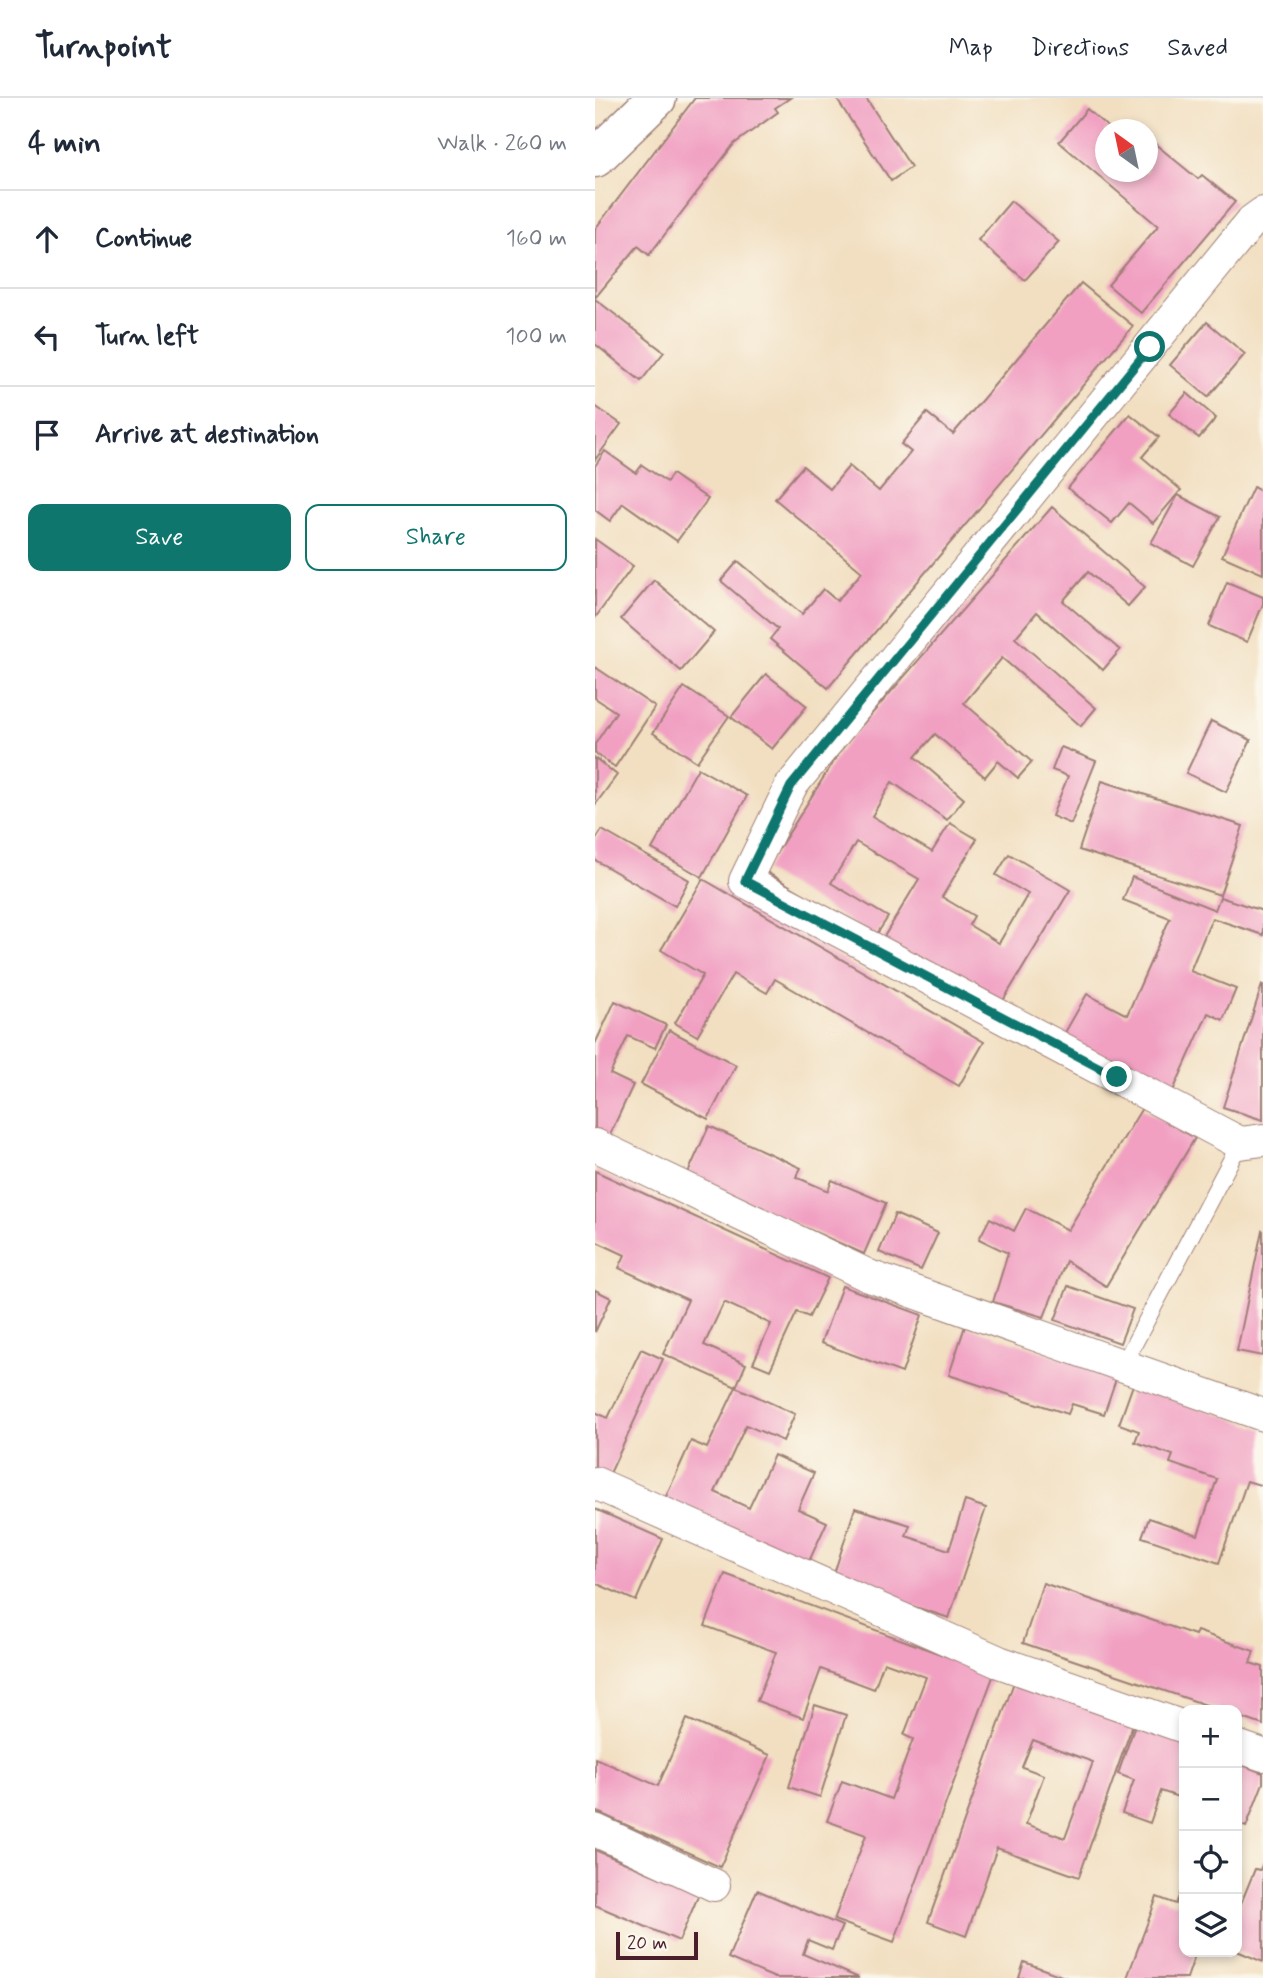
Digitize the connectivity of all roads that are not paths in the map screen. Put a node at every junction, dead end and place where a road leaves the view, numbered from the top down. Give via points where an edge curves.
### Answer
1 (657, 98) edge
2 (595, 158) edge
3 (1263, 213) edge
4 (1252, 1142) edge
5 (595, 1145) edge
6 (1123, 1365) junction
7 (1263, 1415) edge
8 (595, 1483) edge
9 (1179, 1725) edge
10 (1242, 1748) edge
11 (1263, 1755) edge
12 (595, 1830) edge
13 (714, 1885) dead end

1 - 2 street
3 - 4 street via 791,786 745,881
4 - 6 lane
5 - 6 street via 869,1276
6 - 7 street
8 - 9 street via 999,1662
10 - 11 street
12 - 13 street

